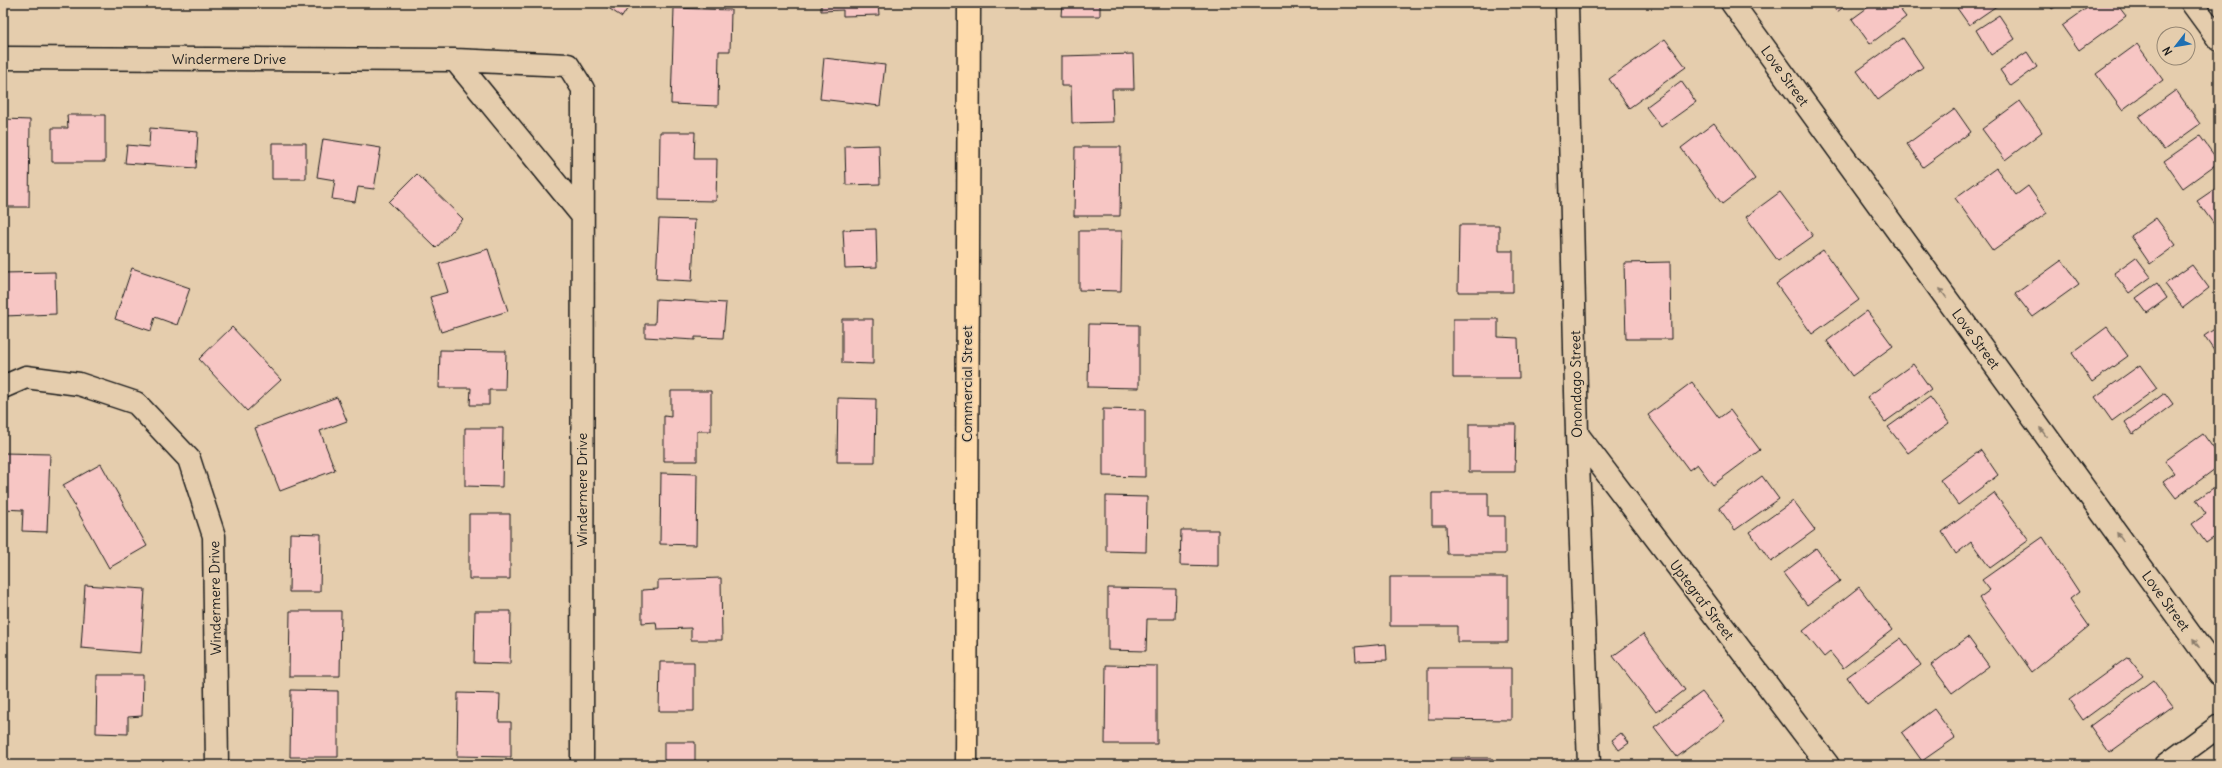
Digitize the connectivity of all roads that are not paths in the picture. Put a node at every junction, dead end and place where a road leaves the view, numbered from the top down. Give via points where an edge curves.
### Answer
1 (969, 3) edge
2 (1567, 3) edge
3 (1732, 3) edge
4 (2192, 3) edge
5 (2219, 40) edge
6 (3, 58) edge
7 (455, 60) junction
8 (581, 214) junction
9 (3, 387) edge
10 (1577, 434) junction
11 (2219, 674) edge
12 (2219, 726) edge
13 (217, 765) edge
14 (582, 765) edge
15 (966, 765) edge
16 (1588, 765) edge
17 (1828, 765) edge
18 (2166, 765) edge

1 - 15 main road, Commercial Street
2 - 10 street, Onondago Street
11 -> 3 street, Love Street
4 - 5 street
6 - 7 street, Windermere Drive
7 - 8 street
7 - 8 street, Windermere Drive via 568,65 583,89
8 - 14 street, Windermere Drive
9 - 13 street, Windermere Drive via 26,377 79,384 136,403 188,459 214,536
10 - 16 street, Onondago Street
10 - 17 street, Uptegraf Street
12 - 18 street

